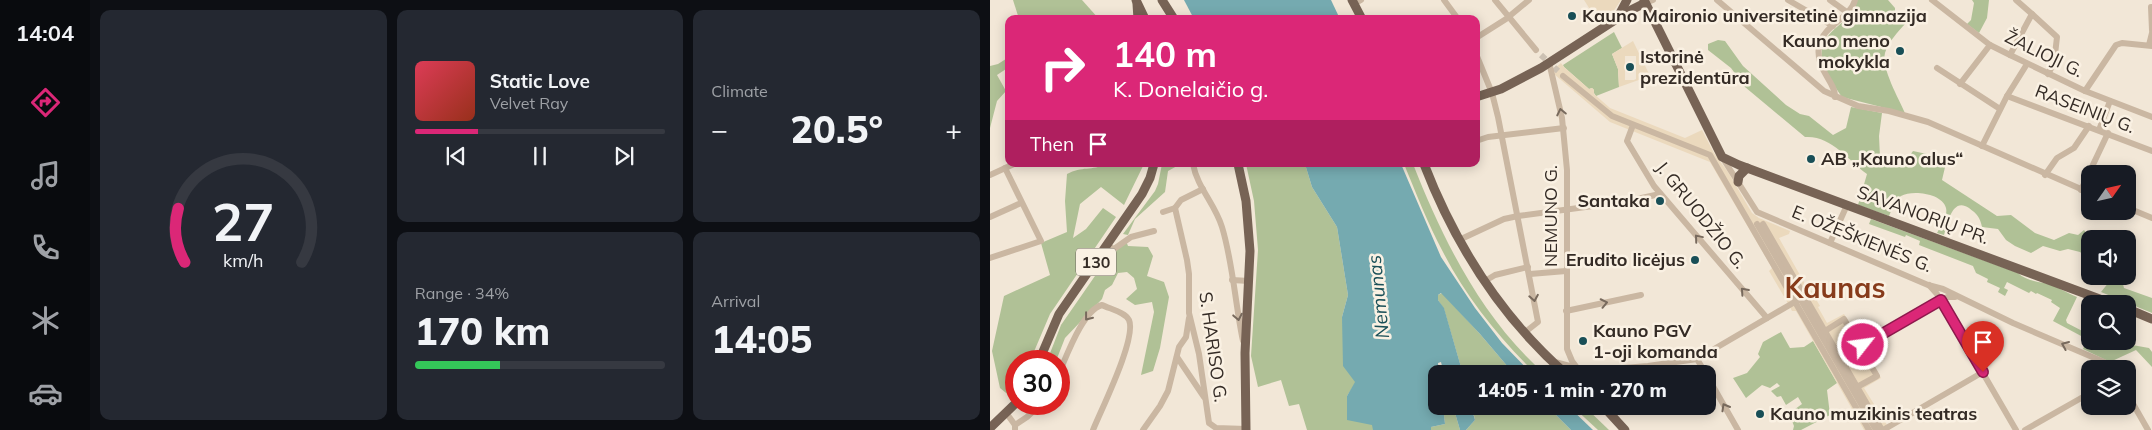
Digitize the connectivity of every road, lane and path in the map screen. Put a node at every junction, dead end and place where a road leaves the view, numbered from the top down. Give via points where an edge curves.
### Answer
1 (1162, 0) edge
2 (1168, 0) edge
3 (1444, 0) edge
4 (1495, 0) edge
5 (1530, 0) edge
6 (1627, 0) edge
7 (1717, 0) edge
8 (1788, 0) edge
9 (1830, 0) edge
10 (1855, 0) edge
11 (1932, 0) edge
12 (2016, 0) edge
13 (1137, 1) edge
14 (1356, 1) edge
15 (1647, 1) edge
16 (2151, 7) edge
17 (1848, 13) junction
18 (2032, 14) junction
19 (1138, 15) edge
20 (1143, 15) edge
21 (1172, 15) edge
22 (1174, 15) edge
23 (1361, 15) edge
24 (1455, 15) edge
25 (1509, 16) junction
26 (1616, 20) junction
27 (1833, 26) junction
28 (2152, 31) edge
29 (1480, 35) edge
30 (1990, 45) junction
31 (2151, 45) edge
32 (1536, 50) tunnel mouth
33 (2010, 55) junction
34 (1549, 62) junction
35 (1480, 64) edge
36 (2027, 64) junction
37 (1937, 68) dead end
38 (2048, 74) junction
39 (1563, 76) tunnel mouth
40 (1960, 84) junction
41 (2084, 91) junction
42 (1492, 93) junction
43 (1480, 96) edge
44 (2007, 96) junction
45 (1836, 97) junction
46 (2110, 101) junction
47 (2000, 109) junction
48 (2152, 117) edge
49 (1633, 125) junction
50 (2090, 126) junction
51 (1564, 128) junction
52 (2099, 130) junction
53 (2108, 133) junction
54 (1502, 135) junction
55 (1480, 140) edge
56 (1982, 146) junction
57 (2152, 151) edge
58 (1722, 157) junction
59 (2093, 165) edge
60 (1153, 167) edge
61 (1194, 167) edge
62 (1239, 167) edge
63 (1425, 167) edge
64 (1005, 168) joint
65 (1747, 168) junction
66 (990, 175) edge
67 (2044, 175) junction
68 (1738, 182) junction
69 (1203, 189) junction
70 (2081, 190) edge
71 (1660, 194) junction
72 (1021, 203) junction
73 (1847, 205) junction
74 (1175, 208) junction
75 (1567, 209) junction
76 (2136, 211) edge
77 (1163, 212) dead end
78 (1518, 216) junction
79 (990, 217) edge
80 (2152, 218) edge
81 (1759, 227) junction
82 (1154, 230) dead end
83 (1458, 240) junction
84 (1830, 243) junction
85 (1107, 245) junction
86 (990, 258) edge
87 (1529, 270) junction
88 (1566, 271) junction
89 (1232, 280) junction
90 (1250, 281) junction
91 (1485, 281) junction
92 (1928, 285) junction
93 (1641, 295) dead end
94 (2089, 295) edge
95 (1959, 298) junction
96 (1800, 299) junction
97 (1941, 300) junction
98 (1566, 311) junction
99 (2136, 312) edge
100 (1189, 313) junction
101 (1766, 318) junction
102 (2152, 319) edge
103 (1524, 333) junction
104 (1821, 336) junction
105 (1860, 347) junction
106 (1044, 350) edge
107 (1070, 350) edge
108 (1245, 352) junction
109 (1177, 357) junction
110 (1697, 359) junction
111 (2099, 360) edge
112 (1552, 361) junction
113 (1556, 365) edge
114 (1565, 365) edge
115 (1575, 365) edge
116 (1641, 365) edge
117 (1701, 365) edge
118 (1983, 372) junction
119 (1844, 379) junction
120 (1858, 387) junction
121 (1716, 392) edge
122 (2081, 398) edge
123 (1205, 399) junction
124 (2136, 409) edge
125 (1006, 415) edge
126 (1008, 415) edge
127 (1029, 415) edge
128 (1611, 415) edge
129 (1015, 427) edge
130 (990, 428) edge
131 (1246, 429) edge
132 (1093, 430) edge
133 (1143, 430) edge
134 (1625, 430) edge
135 (1738, 430) edge
136 (1869, 430) edge
137 (1876, 430) edge
138 (1882, 430) edge
139 (2016, 430) edge
140 (2025, 430) edge
141 (2148, 430) edge

1 - 21 main road
2 - 22 main road
3 - 24 street
4 - 25 street
5 - 25 street
6 - 26 main road
7 - 45 street via 1812,83
8 - 27 street
9 - 17 street
10 - 17 street
11 - 30 street, ŽALIOJI G.
12 - 18 street
13 - 19 main road
13 - 20 main road
14 - 23 main road
15 - 26 main road
15 - 58 main road
16 - 28 street
17 - 27 street
18 - 33 street
18 - 38 street via 2056,37 2054,63
25 - 29 street
25 - 32 street
26 - 34 main road
27 - 45 street via 1821,40 1819,51 1822,68
28 - 31 street
30 - 33 street, ŽALIOJI G.
30 - 40 street
31 - 41 street via 2116,45
33 - 36 street, ŽALIOJI G.
34 - 42 main road
51 -> 34 street, NEMUNO G.
35 - 42 street
36 - 38 street, ŽALIOJI G.
36 - 44 street
37 - 40 street
38 - 41 street, ŽALIOJI G.
39 - 49 street via 1612,116
40 - 47 street
41 - 46 street, ŽALIOJI G.
42 - 43 main road
42 - 54 street
44 - 47 street
44 - 50 street, RASEINIŲ G.
45 - 56 street via 1858,106 1918,118
46 - 48 street, ŽALIOJI G.
46 - 52 street
47 - 56 street
49 - 71 street, J. GRUODŽIO G. via 1627,141
49 - 81 street via 1710,155 1749,223
50 - 52 street, RASEINIŲ G.
50 - 67 street via 2074,148 2057,158
51 - 54 street
51 - 75 street, NEMUNO G.
52 - 53 street, RASEINIŲ G.
53 - 57 street, RASEINIŲ G.
53 - 59 street
54 - 55 street
54 - 78 street
56 - 67 street
58 - 65 main road, SAVANORIŲ PR.
58 - 68 street
60 - 85 main road, 130 via 1147,185
61 - 69 street
62 - 90 main road via 1248,221
63 - 83 main road
64 - 66 street
64 - 72 street
65 - 68 main road
65 - 73 main road, SAVANORIŲ PR.
67 - 70 street
68 - 84 street, E. OŽEŠKIENĖS G. via 1754,209
69 - 74 street via 1181,200
69 - 89 street via 1222,225
71 - 75 street
101 -> 71 street, J. GRUODŽIO G.
72 - 79 street
72 - 86 street via 1040,241
73 - 84 street
73 - 94 main road, SAVANORIŲ PR.
74 - 77 street
74 - 100 street, S. HARISO G. via 1189,274
75 - 78 street
75 - 88 street, NEMUNO G.
76 - 80 street
78 - 83 street
78 - 87 street
81 - 96 street
81 - 96 street
82 - 85 street via 1126,239 1114,249
83 - 91 main road
84 - 92 street, E. OŽEŠKIENĖS G.
85 - 106 main road, 130 via 1059,314
87 - 88 street
87 - 91 street via 1495,275
87 -> 103 street via 1538,322
88 - 98 street, NEMUNO G.
89 - 90 street
89 -> 108 street
90 - 108 main road
91 - 103 main road
92 - 95 street, E. OŽEŠKIENĖS G.
92 - 97 street
98 -> 93 street
95 - 97 street
111 -> 95 street, E. OŽEŠKIENĖS G.
96 - 101 street
96 - 104 street
96 - 104 street
97 - 105 street
97 - 118 street
98 - 115 street, NEMUNO G. via 1567,349
99 - 102 main road
100 - 109 street via 1186,337 1179,346
100 - 123 street, S. HARISO G.
101 - 110 street
103 - 112 main road
104 - 105 street via 1844,319
104 - 119 street
104 - 119 street
105 - 120 street via 1877,376
132 -> 107 street via 1125,354 1130,332 1128,319 1102,305 1095,308
108 - 131 main road
109 - 123 street
109 - 133 street via 1164,400
110 - 116 street
110 - 117 street
112 - 113 main road
112 - 114 street
118 - 138 street
118 - 139 street
119 - 120 street
119 - 136 street
119 - 137 street
120 - 138 street
135 -> 121 street
122 - 140 street
123 - 131 street, S. HARISO G. via 1212,427
124 - 141 street
125 - 130 main road
126 - 129 street
127 - 129 street
128 - 134 main road

